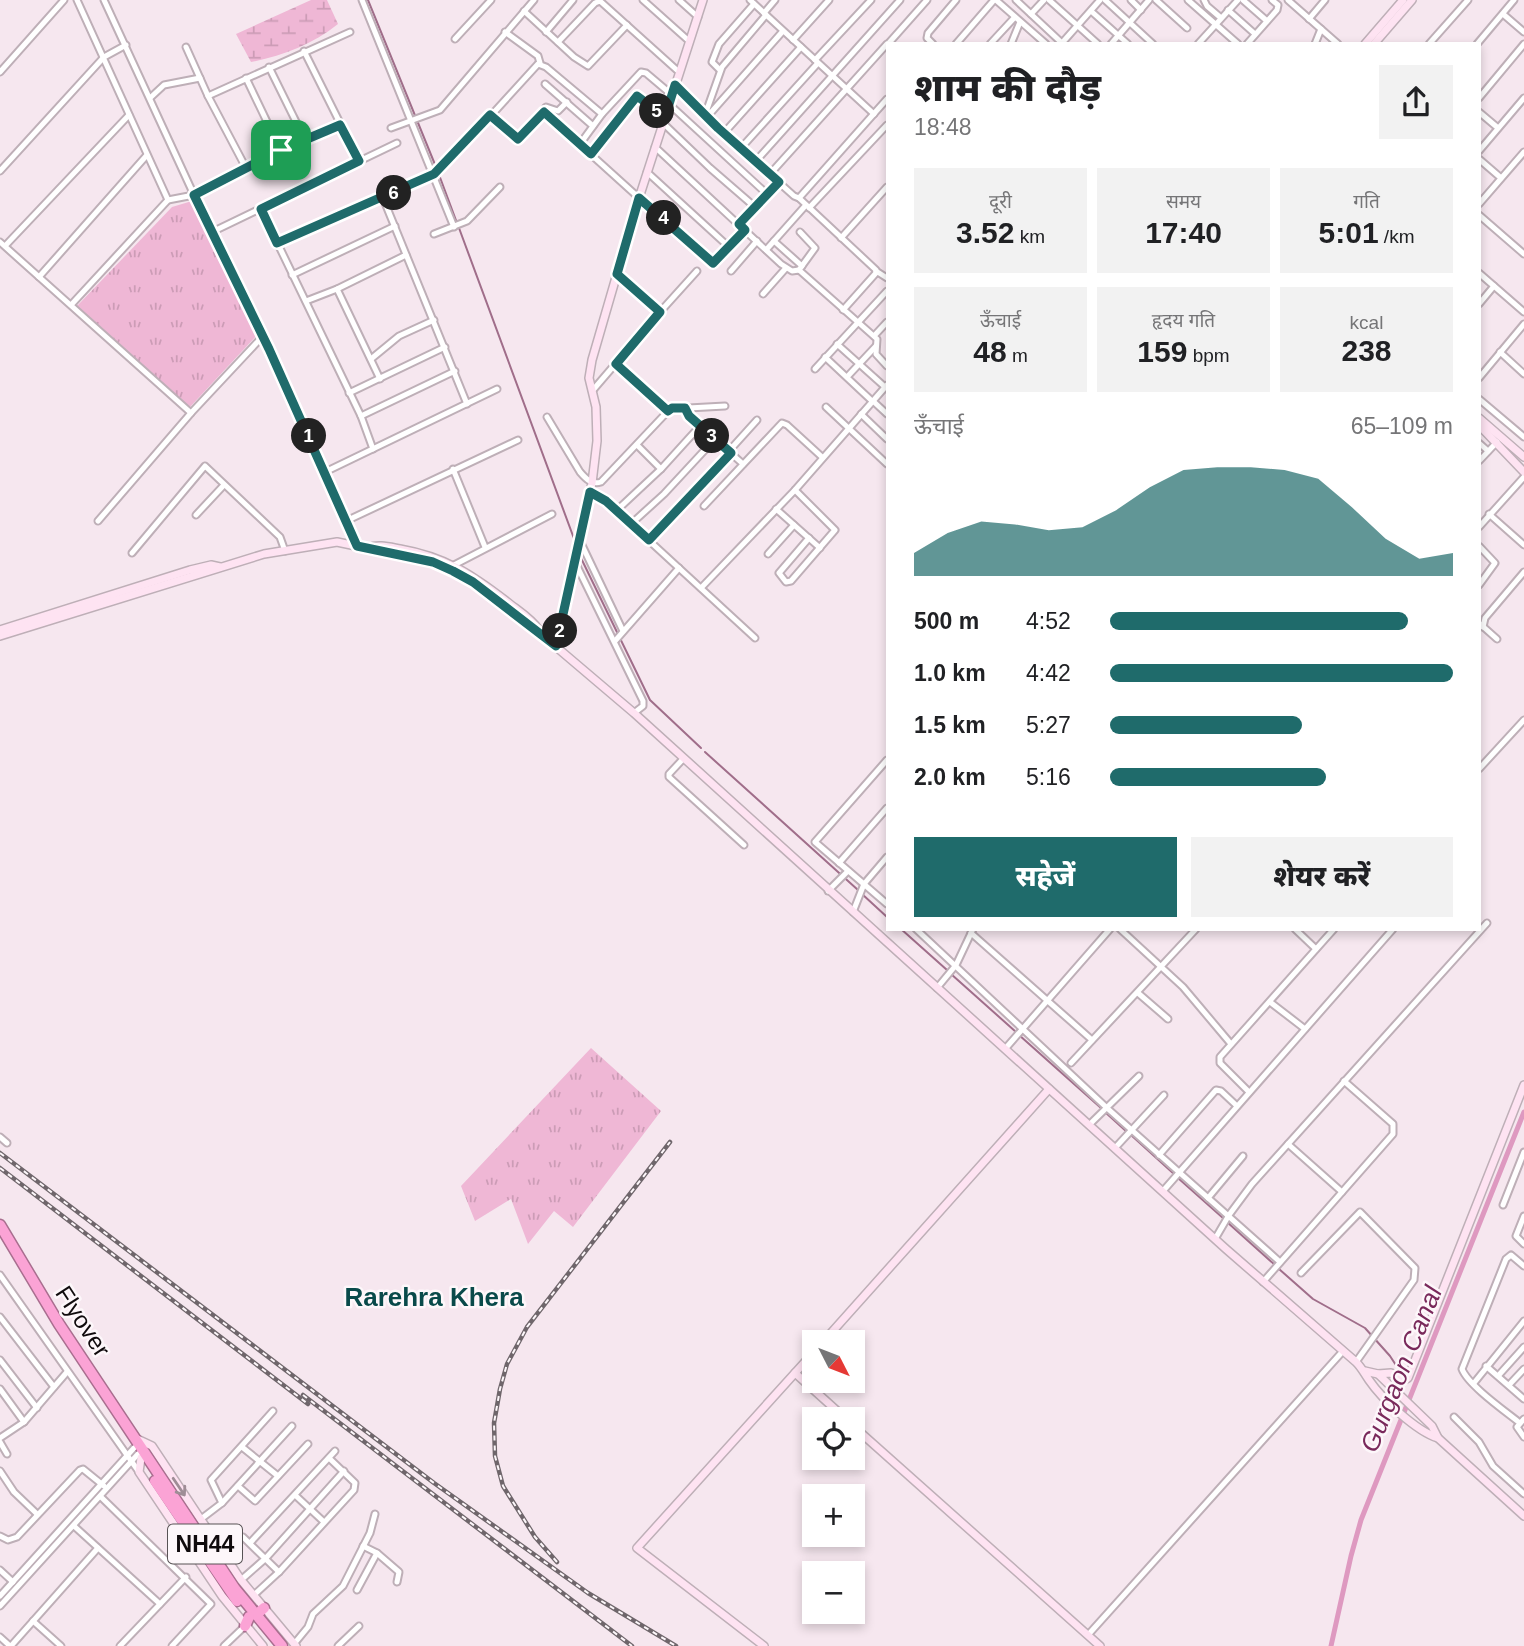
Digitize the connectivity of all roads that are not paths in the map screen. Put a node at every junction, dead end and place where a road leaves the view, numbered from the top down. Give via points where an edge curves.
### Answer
1 (64, 0) edge
2 (77, 0) edge
3 (104, 0) edge
4 (362, 0) edge
5 (491, 0) edge
6 (573, 0) edge
7 (643, 0) edge
8 (679, 0) edge
9 (703, 0) edge
10 (775, 0) edge
11 (829, 0) edge
12 (871, 0) edge
13 (900, 0) edge
14 (927, 0) edge
15 (956, 0) edge
16 (995, 0) edge
17 (1016, 0) edge
18 (1046, 0) edge
19 (1103, 0) edge
20 (1131, 0) edge
21 (1149, 0) edge
22 (1156, 0) edge
23 (1188, 0) edge
24 (1204, 0) edge
25 (1240, 0) edge
26 (1272, 0) edge
27 (1288, 0) edge
28 (1325, 0) edge
29 (1403, 0) edge
30 (1412, 0) edge
31 (1468, 0) edge
32 (1514, 0) edge
33 (531, 1) edge
34 (752, 1) edge
35 (1141, 9) junction
36 (1228, 10) junction
37 (524, 11) junction
38 (1091, 11) junction
39 (765, 14) junction
40 (1031, 14) junction
41 (1503, 14) junction
42 (698, 17) junction
43 (1221, 18) junction
44 (1018, 19) junction
45 (1309, 19) junction
46 (1267, 21) junction
47 (1129, 22) junction
48 (1216, 24) junction
49 (627, 25) junction
50 (1078, 26) junction
51 (1187, 28) dead end
52 (1321, 29) junction
53 (783, 31) junction
54 (350, 32) dead end
55 (505, 32) junction
56 (546, 32) junction
57 (1524, 32) edge
58 (1255, 34) junction
59 (1118, 35) junction
60 (455, 39) dead end
61 (793, 40) junction
62 (689, 41) junction
63 (1200, 41) edge
64 (558, 42) junction
65 (890, 42) edge
66 (931, 42) edge
67 (958, 42) edge
68 (992, 42) edge
69 (1012, 42) edge
70 (1044, 42) edge
71 (1062, 42) edge
72 (1064, 42) edge
73 (1096, 42) edge
74 (1113, 42) edge
75 (1126, 42) edge
76 (1151, 42) edge
77 (1236, 42) edge
78 (1249, 42) edge
79 (1316, 42) edge
80 (1336, 42) edge
81 (1367, 42) edge
82 (1376, 42) edge
83 (1431, 42) edge
84 (1478, 42) edge
85 (1524, 44) edge
86 (126, 45) junction
87 (186, 47) dead end
88 (801, 47) junction
89 (886, 47) edge
90 (304, 51) junction
91 (104, 57) junction
92 (817, 61) junction
93 (540, 63) junction
94 (269, 67) junction
95 (720, 70) junction
96 (0, 72) edge
97 (679, 72) junction
98 (832, 75) junction
99 (200, 78) junction
100 (246, 78) junction
101 (545, 83) dead end
102 (675, 85) junction
103 (846, 89) junction
104 (672, 95) junction
105 (208, 96) junction
106 (1481, 96) edge
107 (150, 98) junction
108 (1524, 98) edge
109 (886, 100) edge
110 (567, 102) junction
111 (669, 104) junction
112 (544, 112) junction
113 (602, 114) junction
114 (874, 114) junction
115 (1481, 114) edge
116 (129, 115) junction
117 (490, 115) junction
118 (706, 116) junction
119 (416, 119) junction
120 (664, 120) junction
121 (340, 125) junction
122 (593, 126) junction
123 (886, 126) edge
124 (391, 128) dead end
125 (1497, 128) junction
126 (724, 133) junction
127 (305, 140) junction
128 (397, 143) dead end
129 (580, 144) junction
130 (655, 147) junction
131 (741, 148) junction
132 (1481, 148) edge
133 (281, 150) junction
134 (1524, 152) edge
135 (591, 154) junction
136 (147, 155) junction
137 (359, 161) junction
138 (755, 161) junction
139 (1481, 161) edge
140 (246, 168) junction
141 (0, 170) edge
142 (436, 172) junction
143 (647, 172) junction
144 (744, 173) junction
145 (770, 174) junction
146 (1501, 178) junction
147 (779, 182) junction
148 (500, 187) dead end
149 (886, 188) edge
150 (767, 194) junction
151 (194, 195) junction
152 (383, 198) junction
153 (639, 198) junction
154 (799, 198) junction
155 (167, 200) junction
156 (1481, 202) edge
157 (755, 207) junction
158 (808, 207) junction
159 (261, 209) junction
160 (1481, 217) edge
161 (739, 224) junction
162 (457, 225) junction
163 (395, 226) junction
164 (745, 230) junction
165 (212, 232) junction
166 (800, 233) dead end
167 (434, 234) dead end
168 (841, 239) junction
169 (774, 241) junction
170 (757, 242) junction
171 (277, 243) junction
172 (2, 244) edge
173 (729, 247) junction
174 (766, 250) junction
175 (1524, 254) edge
176 (406, 255) junction
177 (786, 268) junction
178 (800, 268) junction
179 (697, 271) dead end
180 (731, 271) dead end
181 (877, 271) junction
182 (617, 274) junction
183 (292, 275) junction
184 (1481, 275) edge
185 (39, 277) junction
186 (886, 277) edge
187 (1494, 286) junction
188 (337, 289) junction
189 (886, 292) edge
190 (763, 294) dead end
191 (306, 301) junction
192 (1481, 302) edge
193 (71, 305) junction
194 (843, 310) junction
195 (660, 312) junction
196 (1524, 312) edge
197 (434, 320) junction
198 (857, 323) junction
199 (886, 323) edge
200 (1524, 324) edge
201 (263, 336) junction
202 (874, 336) junction
203 (837, 344) junction
204 (876, 346) junction
205 (445, 347) junction
206 (1500, 352) junction
207 (825, 357) junction
208 (371, 359) junction
209 (859, 363) junction
210 (616, 364) junction
211 (886, 365) edge
212 (815, 369) dead end
213 (455, 371) junction
214 (1524, 374) edge
215 (1481, 376) edge
216 (846, 377) junction
217 (380, 379) junction
218 (886, 387) edge
219 (497, 389) dead end
220 (593, 390) junction
221 (349, 393) junction
222 (872, 401) junction
223 (1481, 401) edge
224 (467, 404) junction
225 (725, 406) dead end
226 (826, 407) dead end
227 (685, 408) junction
228 (668, 411) junction
229 (191, 413) junction
230 (886, 413) edge
231 (861, 414) junction
232 (361, 416) junction
233 (547, 416) dead end
234 (757, 420) dead end
235 (1481, 420) edge
236 (701, 426) junction
237 (1481, 426) edge
238 (848, 427) junction
239 (886, 438) edge
240 (1524, 438) edge
241 (715, 439) junction
242 (1499, 439) junction
243 (518, 440) dead end
244 (637, 445) junction
245 (1481, 445) edge
246 (373, 449) junction
247 (1488, 451) junction
248 (730, 452) junction
249 (822, 457) junction
250 (1524, 457) edge
251 (1481, 459) edge
252 (886, 463) edge
253 (743, 464) junction
254 (453, 469) junction
255 (661, 469) junction
256 (325, 472) junction
257 (1524, 475) edge
258 (592, 482) junction
259 (224, 485) junction
260 (795, 490) junction
261 (590, 492) junction
262 (704, 506) dead end
263 (776, 509) junction
264 (617, 511) junction
265 (552, 514) dead end
266 (1489, 514) junction
267 (196, 515) dead end
268 (98, 521) dead end
269 (346, 521) junction
270 (631, 524) junction
271 (1481, 524) edge
272 (794, 525) junction
273 (809, 538) junction
274 (649, 540) junction
275 (1524, 545) edge
276 (357, 546) junction
277 (485, 547) junction
278 (368, 548) junction
279 (820, 548) junction
280 (1481, 548) edge
281 (285, 551) junction
282 (577, 551) junction
283 (132, 553) dead end
284 (768, 554) dead end
285 (454, 565) junction
286 (220, 567) junction
287 (679, 568) junction
288 (1524, 572) edge
289 (1481, 582) edge
290 (701, 588) junction
291 (607, 611) junction
292 (1481, 625) edge
293 (0, 630) edge
294 (541, 634) junction
295 (0, 636) edge
296 (619, 636) junction
297 (755, 638) dead end
298 (1497, 639) dead end
299 (556, 646) junction
300 (634, 713) junction
301 (1524, 719) edge
302 (683, 759) junction
303 (886, 761) edge
304 (1481, 766) edge
305 (886, 809) edge
306 (744, 845) dead end
307 (886, 858) edge
308 (839, 863) junction
309 (844, 874) junction
310 (862, 889) junction
311 (828, 891) junction
312 (886, 902) edge
313 (853, 912) junction
314 (1487, 922) dead end
315 (1481, 929) edge
316 (918, 931) edge
317 (972, 931) edge
318 (1108, 931) edge
319 (1122, 931) edge
320 (1194, 931) edge
321 (1298, 931) edge
322 (1332, 931) edge
323 (1391, 931) edge
324 (1479, 931) edge
325 (1316, 948) junction
326 (1162, 967) junction
327 (952, 970) junction
328 (937, 988) junction
329 (1138, 992) junction
330 (1048, 1000) junction
331 (1270, 1002) junction
332 (1168, 1020) dead end
333 (1024, 1029) junction
334 (1305, 1029) junction
335 (1092, 1040) junction
336 (1231, 1044) junction
337 (1005, 1049) junction
338 (1071, 1063) dead end
339 (1139, 1076) dead end
340 (1344, 1081) junction
341 (1524, 1085) edge
342 (1049, 1089) junction
343 (1249, 1092) junction
344 (1164, 1094) dead end
345 (1237, 1106) junction
346 (1105, 1110) junction
347 (1089, 1125) junction
348 (1130, 1132) junction
349 (0, 1137) edge
350 (7, 1143) dead end
351 (1288, 1144) junction
352 (1115, 1149) junction
353 (1524, 1152) edge
354 (1159, 1154) junction
355 (1244, 1156) dead end
356 (1177, 1175) junction
357 (1163, 1191) junction
358 (1342, 1192) junction
359 (1208, 1198) junction
360 (1503, 1205) dead end
361 (1226, 1219) junction
362 (1523, 1221) edge
363 (0, 1225) edge
364 (0, 1239) edge
365 (1215, 1239) junction
366 (1524, 1244) edge
367 (1524, 1256) edge
368 (1521, 1264) edge
369 (1277, 1266) junction
370 (1301, 1273) dead end
371 (1, 1278) edge
372 (1263, 1282) junction
373 (0, 1317) edge
374 (1524, 1321) edge
375 (833, 1330) edge
376 (1524, 1347) edge
377 (1343, 1352) junction
378 (0, 1360) edge
379 (1356, 1362) junction
380 (802, 1365) edge
381 (1486, 1366) junction
382 (1524, 1368) edge
383 (1365, 1371) junction
384 (67, 1372) junction
385 (795, 1373) junction
386 (1378, 1374) junction
387 (1498, 1376) junction
388 (1474, 1383) junction
389 (1509, 1385) junction
390 (54, 1387) junction
391 (0, 1389) edge
392 (1524, 1398) edge
393 (833, 1407) edge
394 (37, 1408) junction
395 (273, 1410) dead end
396 (1454, 1418) dead end
397 (1522, 1421) edge
398 (24, 1422) junction
399 (292, 1426) dead end
400 (865, 1437) edge
401 (1524, 1437) edge
402 (1438, 1438) junction
403 (0, 1440) edge
404 (309, 1444) dead end
405 (242, 1447) junction
406 (133, 1448) junction
407 (335, 1451) dead end
408 (7, 1454) dead end
409 (329, 1458) junction
410 (261, 1461) junction
411 (0, 1471) edge
412 (344, 1471) junction
413 (278, 1476) junction
414 (238, 1486) junction
415 (106, 1487) junction
416 (1524, 1494) edge
417 (295, 1495) junction
418 (101, 1497) junction
419 (222, 1503) junction
420 (310, 1509) junction
421 (37, 1514) junction
422 (374, 1514) dead end
423 (1524, 1515) edge
424 (201, 1519) junction
425 (324, 1522) junction
426 (74, 1526) junction
427 (0, 1536) edge
428 (243, 1537) dead end
429 (250, 1543) junction
430 (363, 1546) junction
431 (98, 1548) junction
432 (377, 1553) junction
433 (265, 1559) junction
434 (352, 1568) junction
435 (0, 1570) edge
436 (279, 1572) junction
437 (365, 1575) junction
438 (186, 1577) junction
439 (241, 1580) junction
440 (13, 1582) junction
441 (218, 1582) junction
442 (397, 1582) dead end
443 (357, 1590) dead end
444 (254, 1595) junction
445 (0, 1596) edge
446 (222, 1596) junction
447 (160, 1604) junction
448 (212, 1604) junction
449 (0, 1606) edge
450 (254, 1616) junction
451 (33, 1621) junction
452 (359, 1626) dead end
453 (1088, 1635) junction
454 (0, 1637) edge
455 (295, 1645) edge
456 (10, 1646) edge
457 (61, 1646) edge
458 (120, 1646) edge
459 (172, 1646) edge
460 (224, 1646) edge
461 (262, 1646) edge
462 (273, 1646) edge
463 (282, 1646) edge
464 (338, 1646) edge
465 (764, 1646) edge
466 (1100, 1646) edge

1 - 96 street
2 - 91 street
3 - 86 street
4 - 119 street
5 - 60 street
6 - 56 street
7 - 62 street
8 - 42 street
9 - 42 street
10 - 39 street
11 - 61 street
12 - 92 street
13 - 98 street
14 - 65 street
15 - 66 street via 928,33
16 - 44 street
16 - 67 street
17 - 40 street
18 - 40 street
18 - 50 street
19 - 38 street
19 - 47 street
20 - 35 street
21 - 35 street
22 - 51 street
23 - 48 street
24 - 43 street
25 - 36 street
25 - 46 street
26 - 46 street via 1278,7
27 - 45 street
28 - 45 street
29 - 81 street
30 - 82 street
31 - 83 street
32 - 41 street
33 - 37 street
34 - 39 street
34 - 95 street via 716,48 712,62
35 - 47 street
36 - 43 street
36 - 58 street
37 - 55 street
37 - 56 street
38 - 50 street
38 - 59 street
39 - 53 street
39 - 95 street
40 - 71 street
41 - 57 street
41 - 84 street
42 - 62 street
43 - 48 street
44 - 68 street
44 - 69 street
44 - 70 street
45 - 52 street
46 - 58 street
47 - 59 street
47 - 76 street
48 - 63 street
48 - 77 street
49 - 64 street via 598,1
49 - 64 street via 588,66
49 - 97 street
50 - 72 street
50 - 73 street
52 - 79 street
52 - 80 street
53 - 61 street
53 - 118 street
54 - 90 street
55 - 93 street via 538,56
55 - 119 street via 443,107
56 - 64 street
58 - 78 street
59 - 74 street
59 - 75 street
61 - 88 street
62 - 97 street
85 - 106 street
86 - 91 street
86 - 107 street
87 - 99 street
88 - 92 street
88 - 126 street
89 - 103 street
90 - 94 street
90 - 121 street
91 - 116 street
91 - 141 street
92 - 98 street
92 - 131 street
93 - 113 street
93 - 117 street
94 - 100 street
94 - 127 street
95 - 118 street
97 - 102 street
98 - 103 street
98 - 138 street
99 - 105 street
99 - 107 street via 164,85
100 - 105 street
100 - 133 street
101 - 110 street
102 - 104 street
102 - 118 street
103 - 114 street
103 - 145 street
104 - 111 street
104 - 113 street via 643,71
105 - 140 street
107 - 151 street
108 - 125 street
109 - 114 street
110 - 112 street via 558,111 548,107
110 - 122 street
111 - 120 street
111 - 144 street
112 - 117 street via 518,139
112 - 129 street
113 - 122 street
114 - 154 street
115 - 125 street
116 - 136 street
116 - 172 street
117 - 142 street
118 - 126 street
119 - 124 street
119 - 142 street
120 - 130 street
120 - 135 street via 637,96
120 - 157 street via 710,169
121 - 127 street
121 - 137 street
122 - 129 street
123 - 158 street
125 - 132 street
126 - 131 street
127 - 133 street
128 - 137 street
129 - 135 street
130 - 143 street
130 - 161 street
131 - 138 street
133 - 140 street
134 - 146 street
135 - 153 street
136 - 155 street
136 - 185 street
137 - 159 street
138 - 144 street
138 - 145 street
139 - 146 street
140 - 151 street
142 - 152 street
142 - 162 street
143 - 153 street
143 - 173 street
144 - 150 street
145 - 147 street
146 - 156 street
147 - 150 street
147 - 154 street
148 - 162 street
149 - 168 street
150 - 157 street
151 - 155 street
151 - 165 street
152 - 163 street
152 - 171 street
153 - 173 street via 710,263
153 - 182 street
154 - 158 street
155 - 193 street
157 - 161 street
158 - 168 street
158 - 169 street
159 - 165 street
159 - 171 street
160 - 175 street
161 - 164 street
162 - 167 street
163 - 176 street
163 - 183 street
164 - 170 street
164 - 173 street
165 - 201 street
166 - 178 street via 815,248
168 - 181 street
169 - 174 street
169 - 178 street
170 - 174 street
170 - 180 street
171 - 183 street
172 - 185 street
174 - 177 street
176 - 188 street
176 - 197 street
177 - 178 street
177 - 190 street
178 - 194 street
179 - 195 street
181 - 186 street
181 - 194 street
182 - 195 street
182 - 220 street via 592,360 589,378
183 - 191 street
184 - 187 street
185 - 193 street
187 - 192 street
187 - 196 street
188 - 191 street
188 - 208 street
189 - 198 street
191 - 221 street
193 - 229 street
194 - 198 street
195 - 210 street
197 - 205 street
197 - 208 street via 399,336
198 - 202 street
198 - 203 street
199 - 202 street
200 - 206 street
201 - 229 street
201 - 256 street
202 - 204 street
203 - 207 street
203 - 209 street
204 - 209 street
204 - 211 street via 876,354
205 - 213 street
205 - 217 street
206 - 214 street
206 - 215 street
207 - 212 street
207 - 216 street
208 - 217 street
209 - 216 street
209 - 218 street
210 - 220 street
210 - 228 street
213 - 224 street
213 - 232 street
216 - 222 street
217 - 221 street
218 - 222 street
219 - 224 street
220 - 258 street via 597,441
221 - 232 street
222 - 230 street
222 - 231 street
223 - 240 street
224 - 246 street
225 - 227 street
226 - 238 street
227 - 228 street
227 - 236 street
228 - 244 street
229 - 268 street
231 - 238 street
231 - 239 street
232 - 246 street
233 - 258 street via 580,472
234 - 248 street
235 - 242 street
236 - 241 street
236 - 255 street
237 - 242 street
238 - 249 street
238 - 252 street
241 - 248 street
241 - 270 street
242 - 247 street
242 - 250 street
242 - 257 street
243 - 254 street
244 - 255 street
244 - 258 street via 601,482
245 - 247 street
246 - 256 street
247 - 251 street
248 - 253 street
248 - 274 street
249 - 253 street via 782,423
249 - 260 street
253 - 262 street
254 - 269 street
254 - 277 street
255 - 264 street
256 - 269 street
257 - 266 street
258 - 261 street
259 - 267 street
259 - 281 street via 280,537
259 - 283 street via 205,466
260 - 263 street
260 - 279 street via 834,528
261 - 264 street
261 - 282 street
263 - 272 street
263 - 290 street
264 - 270 street
265 - 277 street
266 - 271 street
266 - 275 street
269 - 276 street
270 - 274 street
272 - 273 street
272 - 284 street
273 - 279 street
273 - 279 street via 779,576 790,582
274 - 287 street
276 - 278 street
276 - 281 street via 337,542
277 - 285 street
278 - 285 street via 397,548
278 - 294 street via 453,571
280 - 289 street via 1495,563
281 - 286 street
282 - 291 street
282 - 291 street
282 - 299 street
285 - 294 street via 518,610
286 - 293 street via 190,570
286 - 295 street
287 - 290 street
287 - 296 street
288 - 292 street
290 - 297 street
291 - 296 street
291 - 296 street
292 - 298 street
294 - 299 street
296 - 300 street via 643,701
299 - 300 street
300 - 302 street
301 - 304 street
302 - 306 street via 669,777
302 - 311 street
303 - 308 street via 815,842
305 - 308 street
307 - 310 street
308 - 309 street
309 - 310 street
309 - 311 street
310 - 312 street
310 - 313 street
311 - 313 street
313 - 328 street
314 - 315 street
316 - 327 street
317 - 327 street
317 - 330 street
318 - 330 street
319 - 326 street
320 - 326 street
321 - 325 street
322 - 325 street
323 - 334 street
324 - 340 street
325 - 331 street
326 - 329 street
326 - 336 street
327 - 328 street
327 - 333 street
328 - 337 street
329 - 332 street
329 - 335 street
330 - 333 street
330 - 335 street
331 - 334 street
331 - 336 street
333 - 337 street
333 - 346 street
334 - 343 street
335 - 338 street
336 - 343 street via 1219,1061
337 - 342 street
339 - 346 street
340 - 351 street
340 - 358 street via 1393,1124 1394,1130
341 - 386 street via 1406,1380 1391,1373
342 - 347 street
342 - 375 street
343 - 345 street
344 - 348 street
345 - 354 street via 1216,1090
345 - 356 street
346 - 347 street
346 - 348 street
347 - 352 street
348 - 352 street
348 - 354 street
349 - 350 street
351 - 358 street
351 - 361 street
352 - 357 street
353 - 360 street
354 - 356 street
355 - 359 street
356 - 357 street
356 - 359 street
357 - 365 street
358 - 369 street
359 - 361 street
361 - 365 street
361 - 369 street
362 - 366 street via 1516,1236
363 - 406 highway, Flyover / NH44
364 - 406 highway, Flyover / NH44
365 - 372 street
367 - 368 street
368 - 388 street via 1511,1255 1506,1259 1463,1366
369 - 372 street
370 - 379 street via 1356,1214 1364,1214 1412,1264 1413,1280
371 - 384 street
372 - 377 street
373 - 390 street
374 - 381 street
376 - 387 street
377 - 379 street
377 - 453 street
378 - 394 street
379 - 383 street
380 - 385 street
381 - 387 street
381 - 388 street
382 - 389 street
383 - 386 street
383 - 402 street via 1395,1407
384 - 390 street
384 - 406 street
385 - 393 street
385 - 465 street via 637,1548
386 - 402 street via 1433,1426
387 - 389 street
388 - 397 street
389 - 392 street
390 - 394 street
391 - 398 street
394 - 398 street
395 - 405 street
396 - 416 street via 1479,1442 1493,1466
397 - 401 street via 1517,1429
398 - 403 street
399 - 410 street
400 - 453 street
402 - 423 street
403 - 408 street
404 - 413 street
405 - 410 street
405 - 419 street via 211,1480
406 - 415 street
406 -> 424 street via 152,1446
406 - 441 highway, NH44
406 - 441 street via 139,1472
406 - 450 highway, NH44
407 - 409 street
409 - 412 street
409 - 417 street
410 - 413 street
410 - 414 street
411 - 421 street
412 - 420 street
412 - 425 street via 355,1489
413 - 414 street via 255,1502
414 - 419 street
415 - 418 street
415 - 421 street via 80,1469
415 - 440 street
417 - 420 street
417 - 429 street
418 - 426 street
418 - 438 street
419 - 424 street
420 - 425 street
420 - 433 street
421 - 427 street via 17,1537 8,1540
422 - 430 street
424 - 439 street
425 - 436 street
426 - 431 street
426 - 449 street
428 - 429 street
429 - 433 street
430 - 432 street
430 - 434 street
431 - 447 street
431 - 451 street
432 - 437 street
432 - 442 street via 399,1572
433 - 436 street
433 - 439 street
434 - 437 street
434 - 455 street via 344,1586 313,1614
435 - 440 street
436 - 444 street
437 - 443 street
438 - 447 street
438 - 448 street
439 - 444 street
440 - 445 street
441 - 446 street
441 - 450 highway, NH44
444 - 450 street
446 - 448 street
446 - 450 street
447 - 458 street
448 - 459 street
450 - 455 street
450 - 460 street
450 - 461 street
450 - 462 highway, NH44
450 - 463 highway, NH44
451 - 456 street
451 - 457 street
452 - 464 street
453 - 466 street
454 - 456 street

